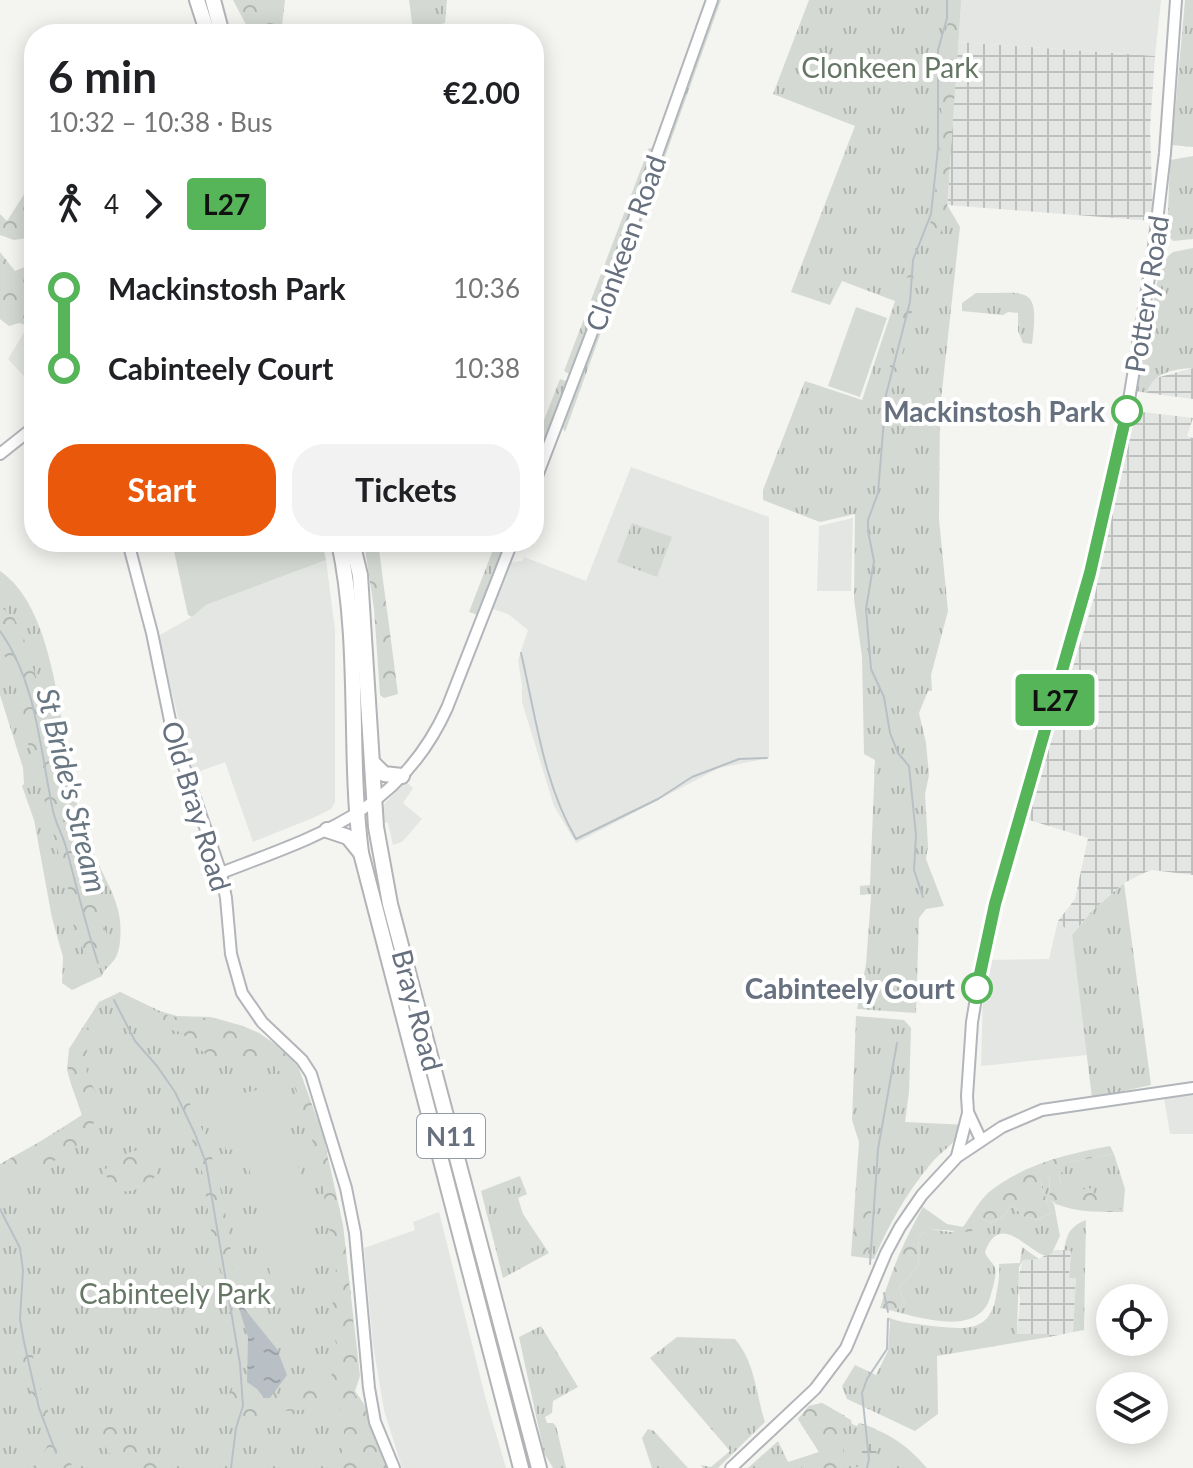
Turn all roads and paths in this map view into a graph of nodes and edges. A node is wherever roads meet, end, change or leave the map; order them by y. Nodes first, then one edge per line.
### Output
1 (197, 0) edge
2 (213, 0) edge
3 (712, 0) edge
4 (1176, 0) edge
5 (205, 24) edge
6 (219, 24) edge
7 (24, 435) edge
8 (0, 454) edge
9 (544, 458) edge
10 (131, 552) edge
11 (340, 552) edge
12 (354, 552) edge
13 (508, 552) edge
14 (370, 720) junction
15 (373, 763) junction
16 (402, 776) junction
17 (367, 808) junction
18 (327, 830) junction
19 (361, 853) junction
20 (221, 873) junction
21 (375, 910) junction
22 (1193, 1088) edge
23 (968, 1112) junction
24 (981, 1140) junction
25 (957, 1157) junction
26 (394, 1468) edge
27 (521, 1468) edge
28 (539, 1468) edge
29 (731, 1468) edge

1 - 5 highway
2 - 6 highway
3 - 9 street, Clonkeen Road
4 - 23 street, Pottery Road
7 - 8 street
10 - 20 street, Old Bray Road
11 - 17 highway, Bray Road / N11
12 - 14 highway, Bray Road / N11
13 - 16 street
14 - 15 highway, Bray Road / N11
14 - 17 highway, N11
15 - 16 highway
15 - 17 highway, Bray Road / N11
16 - 17 street
17 - 18 street
17 - 19 highway, Bray Road / N11
17 - 21 highway, N11
17 - 28 highway, Bray Road / N11
18 - 19 highway
18 - 20 street
19 - 21 highway, Bray Road / N11
20 - 26 street, Old Bray Road
21 - 27 highway, Bray Road / N11
22 - 24 street
23 - 24 street, Pottery Road
23 - 25 street
24 - 25 street
25 - 29 street

